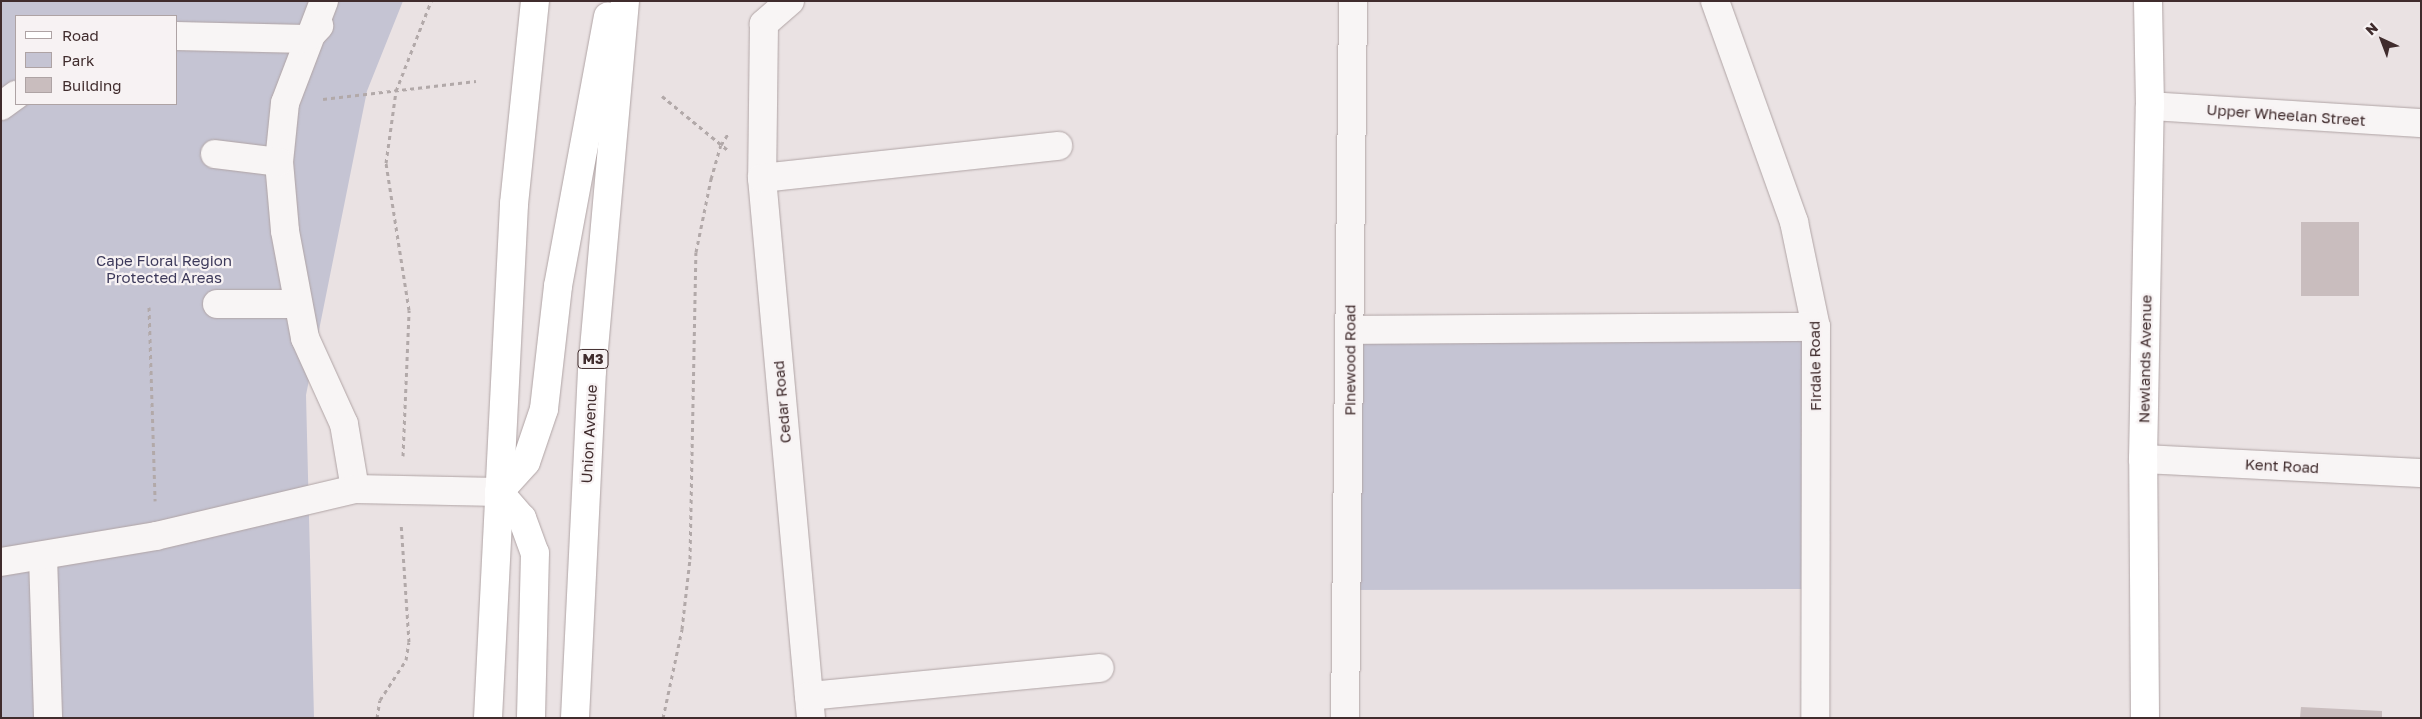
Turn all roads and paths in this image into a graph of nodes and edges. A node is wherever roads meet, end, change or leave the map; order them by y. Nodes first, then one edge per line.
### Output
1 (324, 1) edge
2 (342, 1) edge
3 (431, 1) edge
4 (535, 1) edge
5 (613, 1) edge
6 (625, 1) edge
7 (790, 1) edge
8 (1353, 1) edge
9 (1714, 1) edge
10 (2148, 1) edge
11 (178, 36) edge
12 (308, 39) junction
13 (476, 81) dead end
14 (396, 92) junction
15 (15, 96) edge
16 (662, 96) dead end
17 (1, 106) edge
18 (2150, 106) junction
19 (2421, 123) edge
20 (731, 130) dead end
21 (721, 145) junction
22 (1058, 146) dead end
23 (215, 154) dead end
24 (279, 162) junction
25 (762, 178) junction
26 (217, 304) dead end
27 (297, 304) junction
28 (150, 307) dead end
29 (1816, 327) junction
30 (1350, 330) junction
31 (2143, 459) junction
32 (2421, 473) edge
33 (355, 489) junction
34 (401, 489) junction
35 (499, 492) junction
36 (156, 536) junction
37 (43, 556) junction
38 (1, 562) edge
39 (1100, 668) dead end
40 (810, 707) edge
41 (48, 718) edge
42 (377, 718) edge
43 (488, 718) edge
44 (531, 718) edge
45 (575, 718) edge
46 (663, 718) edge
47 (1345, 718) edge
48 (1815, 718) edge
49 (2145, 718) edge

1 - 12 street
2 - 12 street
3 - 14 path
4 - 35 main road
5 - 35 main road
6 - 45 main road, Union Avenue / M3
7 - 25 street, Cedar Road
8 - 30 street, Pinewood Road
9 - 29 street, Firdale Road
10 - 18 main road, Newlands Avenue
11 - 12 street
12 - 24 street
13 - 14 path
14 - 34 path
15 - 17 street
16 - 21 path
18 - 19 street, Upper Wheelan Street
18 - 31 main road, Newlands Avenue
20 - 21 path
21 - 25 path
21 - 46 path
22 - 25 street
23 - 24 street
24 - 27 street
25 - 40 street, Cedar Road
26 - 27 street
27 - 33 street
28 - 36 path
29 - 30 street
29 - 48 street, Firdale Road
30 - 47 street, Pinewood Road
31 - 32 street, Kent Road
31 - 49 main road, Newlands Avenue
33 - 34 street
33 - 36 street
34 - 35 street
34 - 42 path
35 - 43 main road
35 - 44 main road
36 - 37 street
37 - 38 street
37 - 41 street
39 - 40 street

